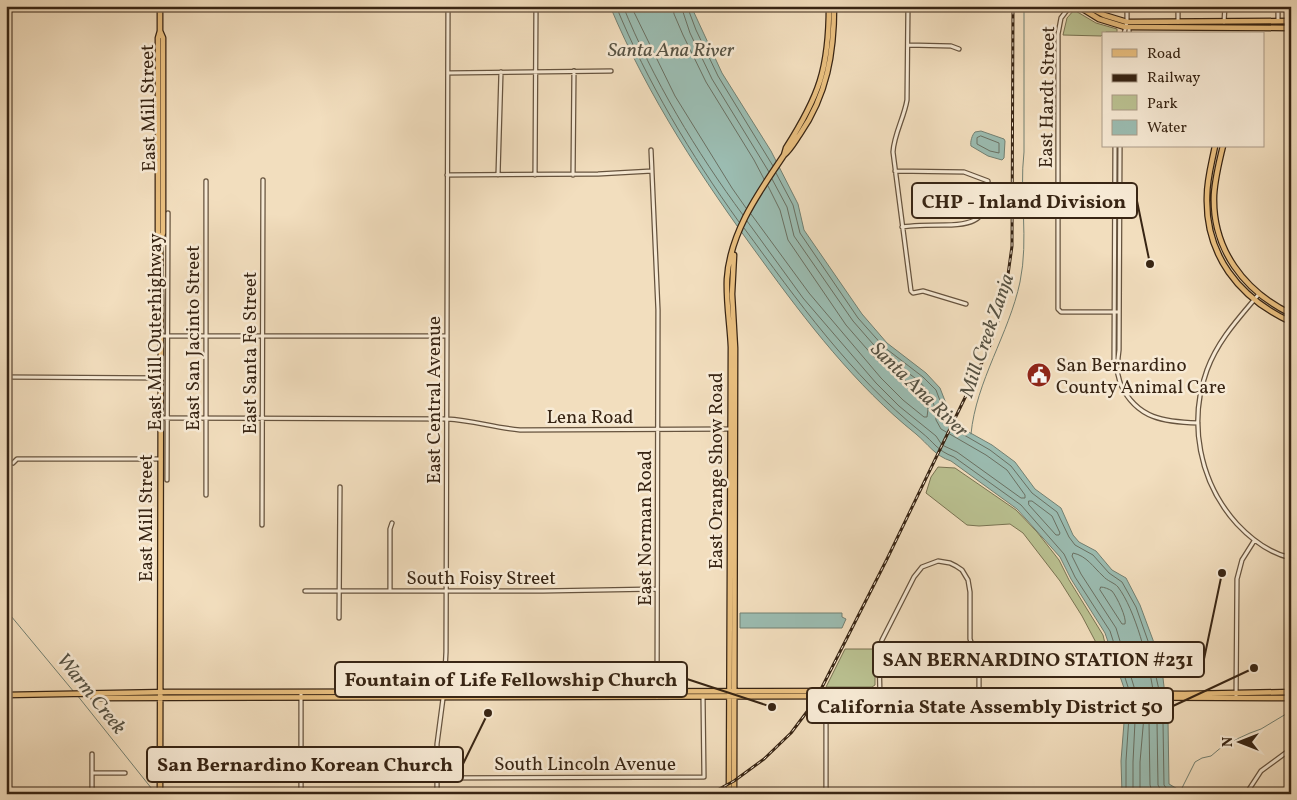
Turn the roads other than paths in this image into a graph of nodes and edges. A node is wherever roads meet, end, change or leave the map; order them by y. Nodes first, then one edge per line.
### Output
1 (160, 6) edge
2 (448, 6) edge
3 (536, 6) edge
4 (830, 6) edge
5 (834, 6) edge
6 (908, 6) edge
7 (1070, 6) edge
8 (1078, 6) edge
9 (1087, 6) edge
10 (1127, 6) edge
11 (1178, 6) edge
12 (1225, 6) edge
13 (1278, 6) edge
14 (1278, 21) junction
15 (1291, 21) edge
16 (1178, 22) junction
17 (1224, 22) junction
18 (1127, 25) junction
19 (1291, 28) edge
20 (1271, 29) junction
21 (1225, 31) edge
22 (1125, 32) edge
23 (1129, 32) edge
24 (908, 45) junction
25 (959, 49) dead end
26 (574, 71) junction
27 (611, 71) dead end
28 (501, 72) junction
29 (535, 72) junction
30 (448, 73) junction
31 (809, 116) junction
32 (1115, 148) edge
33 (1120, 148) edge
34 (1215, 148) edge
35 (1223, 148) edge
36 (651, 150) dead end
37 (652, 171) junction
38 (895, 171) junction
39 (448, 175) junction
40 (498, 175) junction
41 (535, 175) junction
42 (573, 175) junction
43 (263, 180) dead end
44 (206, 181) dead end
45 (168, 213) dead end
46 (902, 228) junction
47 (1259, 294) junction
48 (1254, 300) junction
49 (966, 304) dead end
50 (1114, 312) junction
51 (1119, 312) junction
52 (1291, 314) edge
53 (1291, 322) edge
54 (161, 336) junction
55 (167, 336) junction
56 (207, 336) junction
57 (263, 336) junction
58 (447, 336) junction
59 (1116, 368) junction
60 (6, 377) edge
61 (161, 378) junction
62 (160, 418) junction
63 (167, 418) junction
64 (206, 418) junction
65 (262, 418) junction
66 (447, 419) junction
67 (1198, 422) junction
68 (733, 429) junction
69 (658, 430) junction
70 (161, 459) junction
71 (13, 463) dead end
72 (167, 480) dead end
73 (340, 486) dead end
74 (206, 495) dead end
75 (392, 523) dead end
76 (262, 525) dead end
77 (1254, 541) junction
78 (1291, 558) edge
79 (657, 589) junction
80 (339, 590) junction
81 (447, 590) junction
82 (305, 591) dead end
83 (390, 591) junction
84 (339, 618) dead end
85 (130, 692) junction
86 (301, 692) junction
87 (388, 692) junction
88 (444, 692) junction
89 (1236, 692) junction
90 (1291, 692) edge
91 (880, 693) junction
92 (160, 694) junction
93 (657, 694) junction
94 (731, 694) junction
95 (6, 695) edge
96 (86, 695) junction
97 (979, 695) junction
98 (1169, 696) junction
99 (443, 697) junction
100 (704, 697) junction
101 (828, 697) junction
102 (98, 698) junction
103 (301, 698) junction
104 (364, 698) junction
105 (1236, 698) junction
106 (1291, 698) edge
107 (1291, 749) edge
108 (92, 754) dead end
109 (262, 754) dead end
110 (300, 754) junction
111 (92, 773) junction
112 (125, 773) dead end
113 (437, 778) junction
114 (160, 792) edge
115 (92, 794) edge
116 (301, 794) edge
117 (437, 794) edge
118 (729, 794) edge
119 (734, 794) edge
120 (826, 794) edge
121 (1246, 794) edge

1 - 54 main road, East Mill Street
2 - 30 street, East Central Avenue
3 - 29 street
4 - 31 main road
5 - 31 main road
6 - 24 street
7 - 50 street, East Hardt Street
8 - 18 main road
9 - 18 main road
10 - 18 street
11 - 16 street
12 - 17 street
13 - 14 street
14 - 15 main road
14 - 17 main road
14 - 20 main road
16 - 17 main road
16 - 18 main road
17 - 21 main road
18 - 21 main road
18 - 22 street
18 - 23 street
19 - 20 main road
20 - 21 main road
24 - 25 street
24 - 38 street
26 - 27 street
26 - 29 street
26 - 42 street
28 - 29 street
28 - 30 street
28 - 40 street
29 - 41 street
30 - 39 street, East Central Avenue
31 - 68 main road, East Orange Show Road
32 - 50 street
33 - 51 street
34 - 48 main road
35 - 47 main road
36 - 37 street, East Norman Road
37 - 42 street
37 - 69 street, East Norman Road
38 - 46 street
38 - 46 street
39 - 40 street
39 - 58 street, East Central Avenue
40 - 41 street
41 - 42 street
43 - 57 street, East Santa Fe Street
44 - 56 street, East San Jacinto Street
45 - 55 street, East Mill Outerhighway
46 - 49 street
47 - 48 street
47 - 52 main road
48 - 53 main road
48 - 67 street
50 - 51 street
50 - 59 street
51 - 59 street
54 - 55 street
54 - 61 main road, East Mill Street
55 - 56 street
55 - 63 street, East Mill Outerhighway
56 - 57 street
56 - 64 street, East San Jacinto Street
57 - 58 street
57 - 65 street, East Santa Fe Street
58 - 66 street, East Central Avenue
59 - 67 street
60 - 61 street
61 - 62 main road, East Mill Street
62 - 63 street, Lena Road
62 - 70 main road, East Mill Street
63 - 64 street, Lena Road
63 - 72 street, East Mill Outerhighway
64 - 65 street, Lena Road
64 - 74 street, East San Jacinto Street
65 - 66 street, Lena Road
65 - 76 street, East Santa Fe Street
66 - 69 street, Lena Road
66 - 81 street, East Central Avenue
67 - 77 street
68 - 69 street, Lena Road
68 - 94 main road, East Orange Show Road
69 - 79 street, East Norman Road
70 - 71 street
70 - 92 main road, East Mill Street
73 - 80 street
75 - 83 street
77 - 78 street
77 - 89 street
79 - 81 street, South Foisy Street
79 - 93 street, East Norman Road
80 - 82 street, South Foisy Street
80 - 83 street, South Foisy Street
80 - 84 street
81 - 83 street, South Foisy Street
81 - 88 street, East Central Avenue
85 - 92 main road
85 - 96 main road
85 - 102 main road
86 - 87 main road
86 - 92 main road
86 - 103 street
87 - 88 main road
87 - 104 main road
88 - 93 main road
88 - 99 street, East Central Avenue
89 - 90 main road
89 - 98 main road
89 - 105 street
91 - 94 main road
91 - 97 main road
91 - 97 street
91 - 101 main road
92 - 102 main road
92 - 103 main road
92 - 114 main road, East Mill Street
93 - 94 main road
93 - 99 main road
93 - 100 main road
94 - 100 main road
94 - 101 main road
94 - 118 main road
94 - 119 main road
95 - 96 main road
96 - 102 main road
97 - 98 main road
98 - 105 main road
99 - 104 main road
99 - 113 street, East Central Avenue
100 - 113 street, South Lincoln Avenue
101 - 120 street
103 - 104 main road
103 - 110 street
105 - 106 main road
107 - 121 street
108 - 111 street
109 - 110 street
110 - 116 street
111 - 112 street
111 - 115 street
113 - 117 street, East Central Avenue

